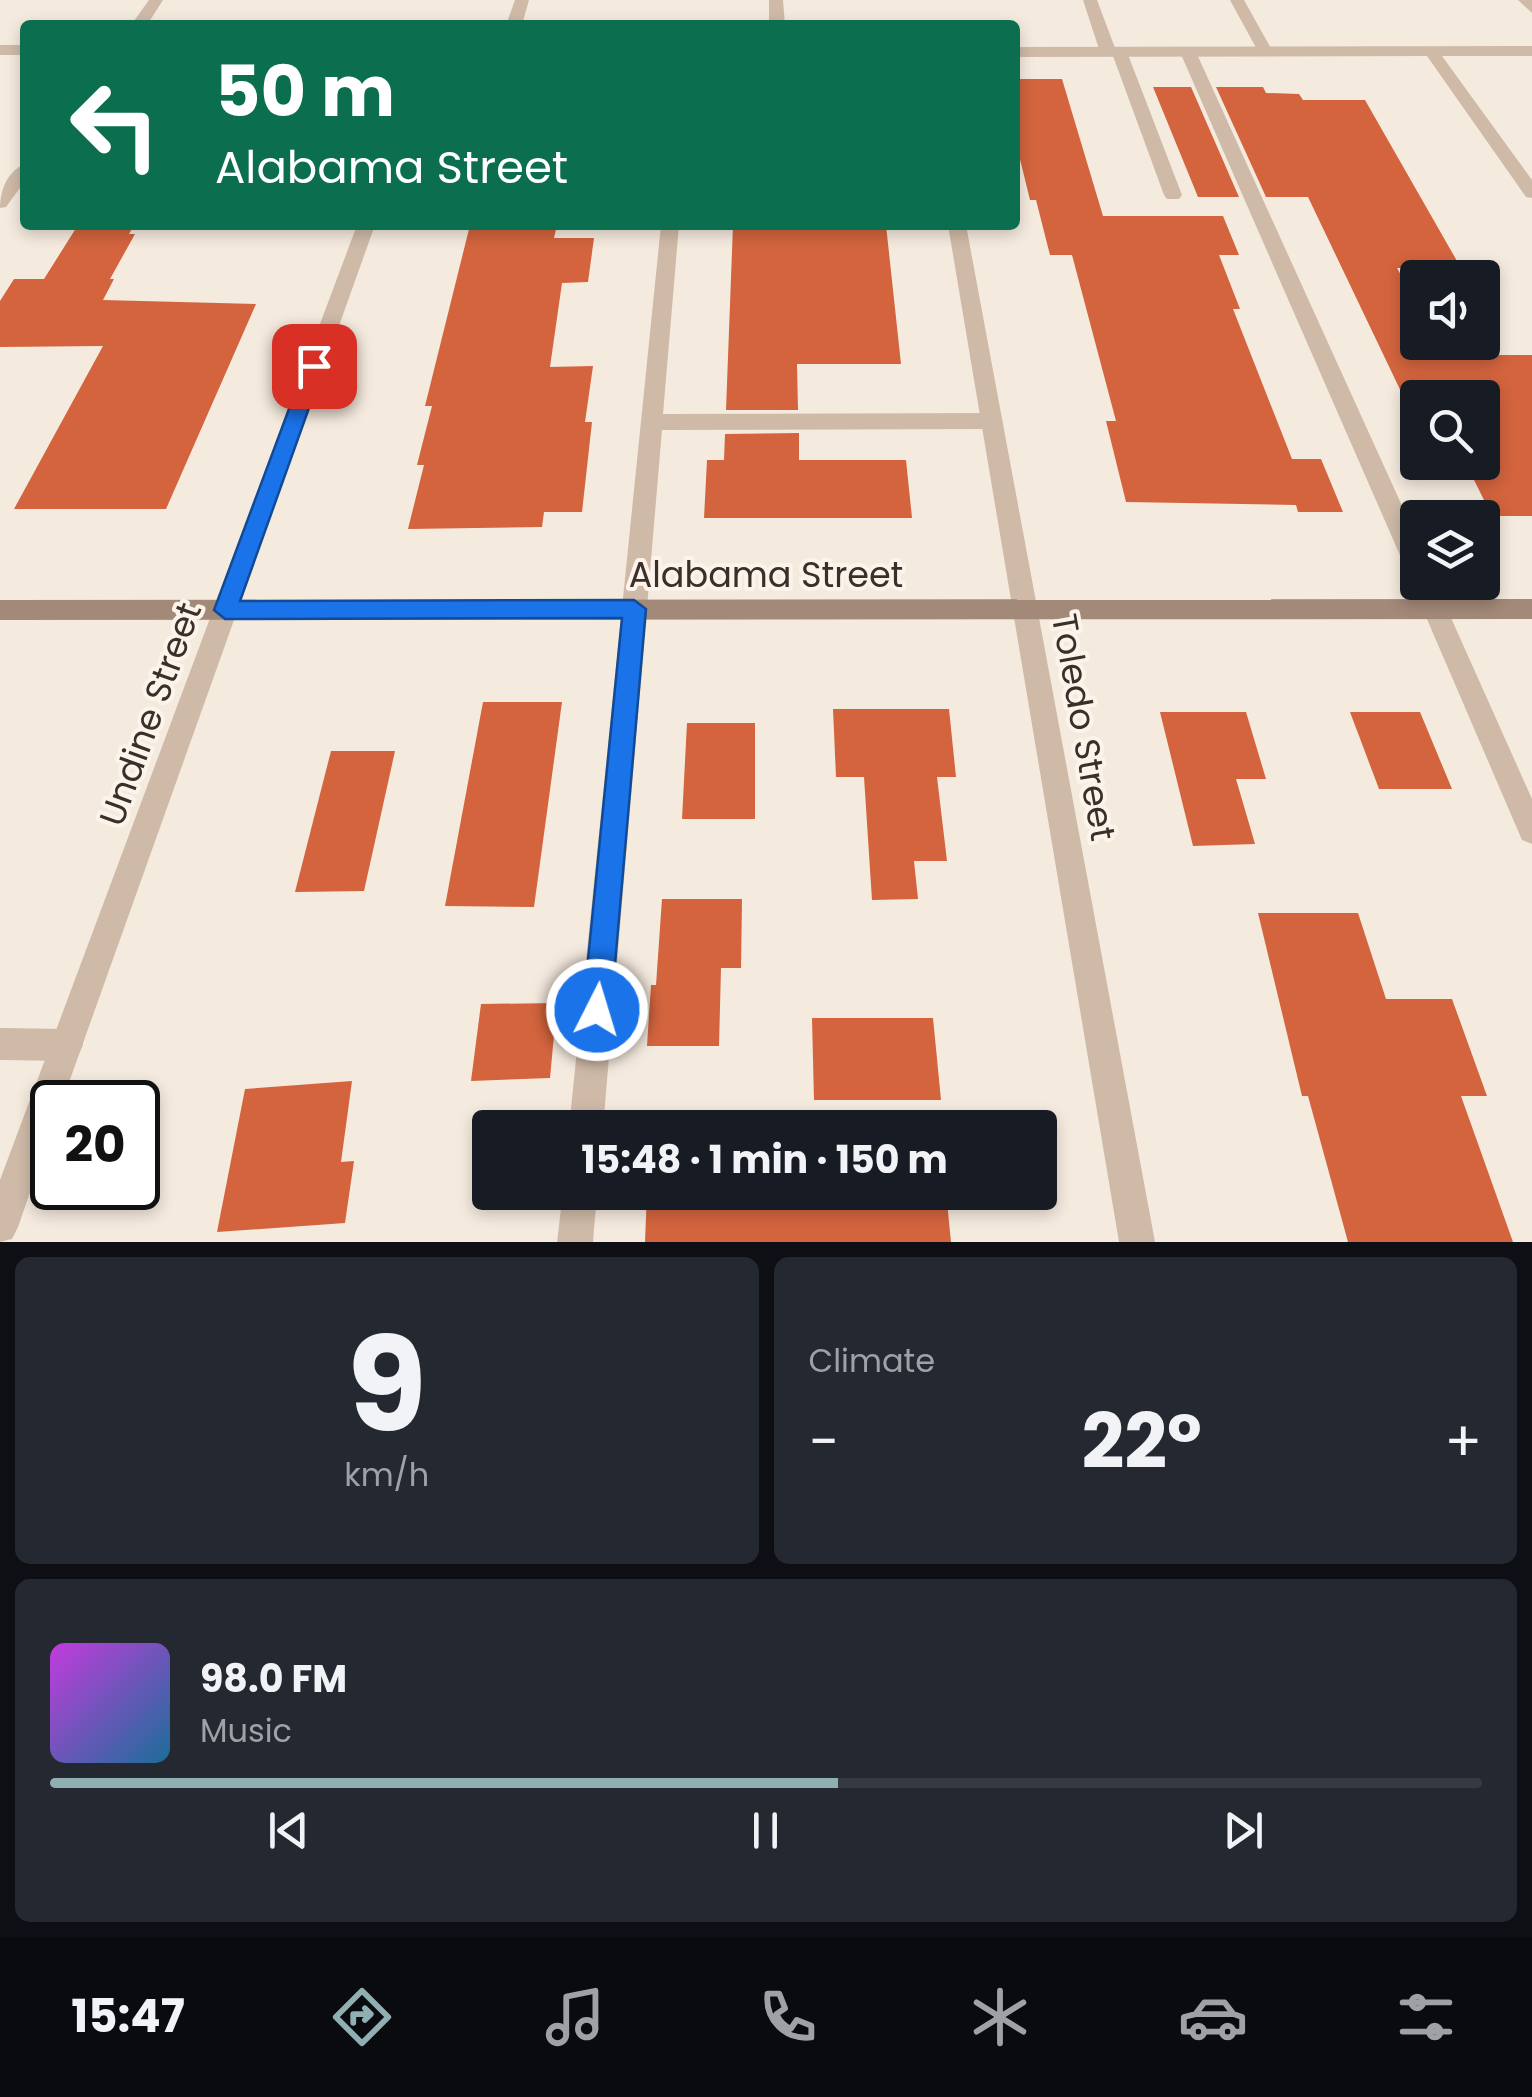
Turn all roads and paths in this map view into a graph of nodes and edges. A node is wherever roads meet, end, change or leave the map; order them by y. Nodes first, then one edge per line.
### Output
1 (1090, 0) edge
2 (1237, 0) edge
3 (1525, 0) edge
4 (1532, 9) edge
5 (1020, 52) edge
6 (1113, 52) junction
7 (1188, 52) junction
8 (1264, 52) junction
9 (1431, 52) junction
10 (1532, 52) edge
11 (20, 175) edge
12 (1532, 193) edge
13 (1173, 194) dead end
14 (0, 203) edge
15 (364, 230) edge
16 (670, 230) edge
17 (958, 230) edge
18 (992, 421) junction
19 (652, 422) junction
20 (1400, 529) edge
21 (1431, 600) edge
22 (1025, 608) junction
23 (634, 609) junction
24 (1435, 609) junction
25 (1532, 609) edge
26 (0, 610) edge
27 (225, 610) junction
28 (1532, 831) edge
29 (0, 1044) edge
30 (66, 1045) junction
31 (588, 1110) edge
32 (578, 1210) edge
33 (0, 1227) edge
34 (575, 1242) edge
35 (1137, 1242) edge

1 - 6 street
2 - 8 street
3 - 4 street
5 - 6 street
6 - 7 street
6 - 13 street
7 - 8 street
7 - 20 street
8 - 9 street
9 - 10 street
9 - 12 street
11 - 14 street
15 - 27 street, Undine Street
16 - 19 street
17 - 18 street, Toledo Street
18 - 19 street
18 - 22 street, Toledo Street
19 - 23 street
21 - 24 street
22 - 23 main road, Alabama Street
22 - 24 main road, Alabama Street
22 - 35 street, Toledo Street
23 - 27 main road, Alabama Street
23 - 31 street
24 - 25 main road, Alabama Street
24 - 28 street
26 - 27 main road, Alabama Street
27 - 30 street, Undine Street
29 - 30 street
30 - 33 street, Undine Street
32 - 34 street

